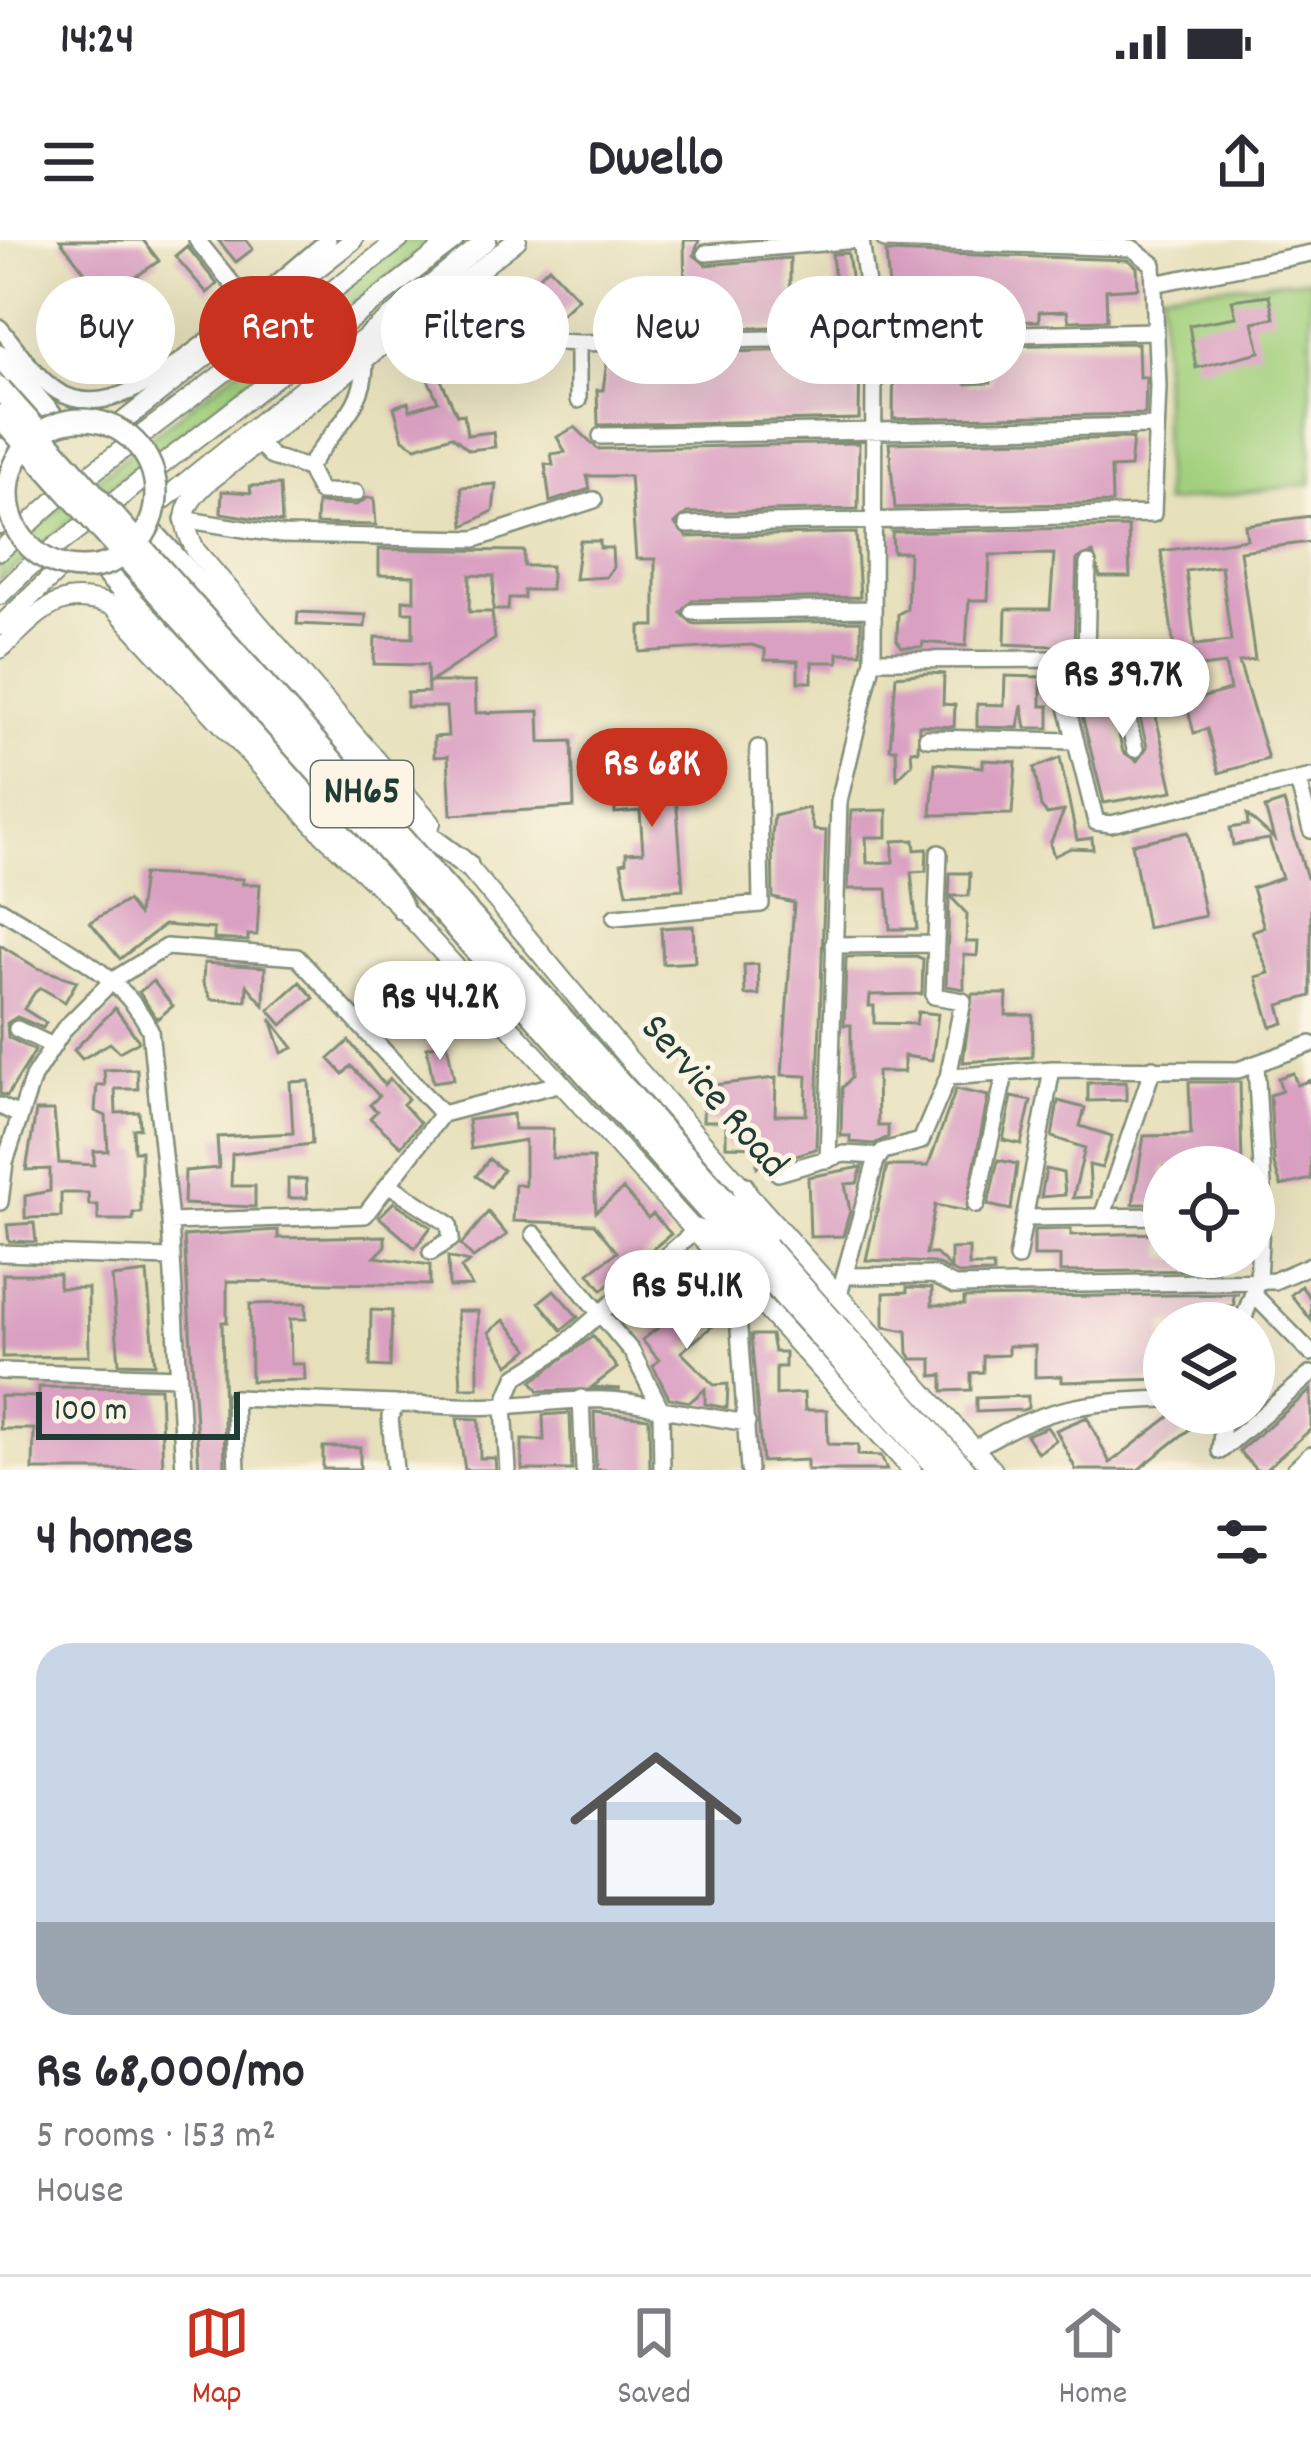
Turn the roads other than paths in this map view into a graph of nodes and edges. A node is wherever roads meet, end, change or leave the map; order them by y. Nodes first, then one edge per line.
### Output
1 (197, 240) edge
2 (293, 240) edge
3 (328, 240) edge
4 (353, 240) edge
5 (399, 240) edge
6 (454, 240) edge
7 (487, 240) edge
8 (517, 240) edge
9 (859, 240) edge
10 (885, 240) edge
11 (1132, 244) edge
12 (1311, 253) edge
13 (706, 254) dead end
14 (307, 257) junction
15 (228, 276) edge
16 (289, 276) edge
17 (309, 276) edge
18 (471, 276) edge
19 (865, 276) edge
20 (1154, 284) junction
21 (0, 328) edge
22 (1156, 331) junction
23 (1026, 334) edge
24 (767, 339) edge
25 (569, 343) edge
26 (578, 343) junction
27 (199, 349) edge
28 (381, 350) edge
29 (0, 356) edge
30 (199, 358) edge
31 (365, 363) junction
32 (874, 384) edge
33 (0, 389) edge
34 (578, 400) dead end
35 (0, 416) edge
36 (58, 424) junction
37 (1156, 426) junction
38 (115, 428) junction
39 (873, 432) junction
40 (601, 436) dead end
41 (259, 445) junction
42 (7, 457) edge
43 (308, 468) junction
44 (356, 493) dead end
45 (594, 500) dead end
46 (157, 505) junction
47 (4, 509) edge
48 (182, 519) junction
49 (872, 521) junction
50 (687, 525) dead end
51 (149, 529) junction
52 (0, 551) edge
53 (1088, 564) dead end
54 (63, 566) junction
55 (100, 567) junction
56 (0, 595) edge
57 (871, 609) junction
58 (693, 613) dead end
59 (0, 626) edge
60 (0, 649) edge
61 (1086, 656) junction
62 (1055, 659) junction
63 (873, 660) junction
64 (928, 737) dead end
65 (1076, 741) junction
66 (758, 748) dead end
67 (1135, 748) dead end
68 (1304, 779) edge
69 (1311, 830) edge
70 (939, 853) dead end
71 (467, 865) junction
72 (402, 908) junction
73 (0, 909) edge
74 (616, 917) dead end
75 (934, 944) junction
76 (833, 945) junction
77 (113, 980) junction
78 (17, 1029) dead end
79 (1311, 1044) edge
80 (53, 1046) junction
81 (1256, 1064) junction
82 (1153, 1068) junction
83 (1052, 1069) junction
84 (1005, 1074) junction
85 (948, 1077) junction
86 (562, 1083) junction
87 (0, 1106) edge
88 (17, 1114) junction
89 (442, 1114) junction
90 (1257, 1146) edge
91 (879, 1156) junction
92 (828, 1160) junction
93 (778, 1173) dead end
94 (390, 1185) junction
95 (1, 1190) edge
96 (0, 1202) edge
97 (976, 1205) dead end
98 (718, 1207) junction
99 (1143, 1216) edge
100 (1102, 1217) junction
101 (1024, 1218) junction
102 (170, 1222) junction
103 (534, 1234) dead end
104 (431, 1252) dead end
105 (0, 1253) edge
106 (171, 1258) junction
107 (1017, 1258) dead end
108 (1311, 1265) edge
109 (769, 1267) junction
110 (735, 1274) junction
111 (1256, 1278) edge
112 (842, 1286) junction
113 (1256, 1287) junction
114 (1250, 1302) edge
115 (602, 1312) junction
116 (1311, 1353) edge
117 (0, 1371) edge
118 (1311, 1374) edge
119 (179, 1377) junction
120 (878, 1389) junction
121 (580, 1398) junction
122 (1143, 1399) edge
123 (398, 1404) junction
124 (1275, 1404) edge
125 (504, 1406) junction
126 (661, 1408) junction
127 (747, 1424) junction
128 (1222, 1434) edge
129 (1240, 1434) edge
130 (1311, 1456) edge
131 (970, 1459) edge
132 (184, 1470) edge
133 (237, 1470) edge
134 (395, 1470) edge
135 (508, 1470) edge
136 (584, 1470) edge
137 (662, 1470) edge
138 (749, 1470) edge
139 (912, 1470) edge
140 (939, 1470) edge
141 (993, 1470) edge
142 (1296, 1470) edge

1 - 15 street
2 - 14 street
3 - 14 street
4 - 17 main road
5 - 52 main road
6 - 56 main road
7 - 46 main road
8 - 18 main road
9 - 13 street
9 - 19 street
10 - 11 street
11 - 20 street
12 - 20 street
14 - 16 street
20 - 22 street
21 - 27 street
22 - 23 street
22 - 37 street
24 - 26 street
25 - 26 street
26 - 34 street
28 - 31 main road
29 - 36 highway
30 - 38 main road
31 - 41 main road
31 - 43 street
32 - 39 street
33 - 98 highway, NH65, bridge
35 - 98 highway, NH65, bridge
36 - 38 highway, bridge
36 - 42 highway, bridge
37 - 39 street
37 - 49 street
38 - 46 highway, bridge
39 - 40 street
39 - 49 street
41 - 43 street
41 - 48 main road
42 - 47 highway, bridge
43 - 44 street
45 - 48 street
46 - 51 highway, bridge
47 - 54 highway, bridge
48 - 71 main road, Service Road
49 - 50 street
49 - 57 street
51 - 55 highway, bridge
51 - 71 highway
53 - 61 street
54 - 55 highway, bridge
54 - 59 main road
55 - 72 highway
57 - 58 street
57 - 63 street
60 - 72 main road
61 - 62 street
61 - 67 street
62 - 63 street
62 - 65 street
63 - 76 street
64 - 65 street
65 - 68 street
66 - 74 street
68 - 69 street
70 - 75 street
71 - 98 main road, Service Road
72 - 86 main road
73 - 77 street
75 - 76 street
75 - 85 street
76 - 92 street
77 - 80 street
77 - 89 street
77 - 102 street
78 - 80 street
79 - 81 street
80 - 88 street
81 - 82 street
81 - 90 street
82 - 83 street
82 - 100 street
83 - 84 street
83 - 101 street
84 - 85 street
84 - 97 street
85 - 91 street
86 - 89 street
86 - 98 main road
87 - 88 street
88 - 95 street
89 - 94 street
91 - 92 street
91 - 112 street
92 - 93 street
94 - 102 street
94 - 104 street
95 - 96 street
98 - 109 highway, NH65
98 - 109 highway
98 - 110 main road
98 - 112 main road, Service Road
98 - 115 street
99 - 100 street
100 - 101 street
101 - 107 street
102 - 106 street
103 - 115 street
105 - 106 street
106 - 119 street
108 - 113 street
109 - 120 highway, NH65
110 - 127 street
110 - 139 main road
111 - 113 street
112 - 113 street
112 - 131 main road, Service Road
113 - 114 street
113 - 116 street
115 - 125 street
115 - 126 street
117 - 119 street
118 - 124 street
119 - 132 street
120 - 131 highway, NH65
120 - 140 highway, NH65
121 - 125 street
121 - 126 street
121 - 136 street
122 - 131 street
123 - 125 street
123 - 133 street
123 - 134 street
125 - 135 street
126 - 127 street
126 - 137 street
127 - 138 street
128 - 129 street
130 - 142 main road
131 - 141 main road, Service Road

